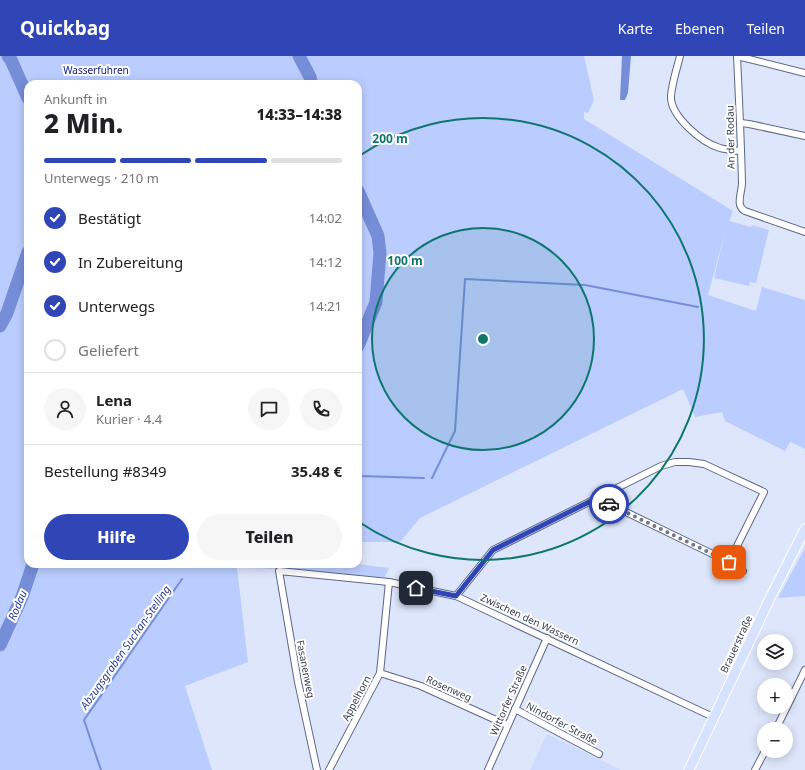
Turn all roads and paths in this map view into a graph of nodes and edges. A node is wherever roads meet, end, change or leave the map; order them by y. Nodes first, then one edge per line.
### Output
1 (680, 56) edge
2 (737, 56) edge
3 (805, 73) edge
4 (741, 123) junction
5 (805, 136) edge
6 (741, 151) junction
7 (805, 232) edge
8 (597, 498) junction
9 (805, 529) edge
10 (729, 562) junction
11 (279, 571) joint
12 (743, 571) dead end
13 (389, 582) junction
14 (456, 596) junction
15 (547, 638) junction
16 (805, 671) edge
17 (380, 673) junction
18 (515, 709) junction
19 (713, 717) junction
20 (780, 722) edge
21 (507, 725) junction
22 (599, 754) dead end
23 (761, 758) edge
24 (317, 770) edge
25 (329, 770) edge
26 (488, 770) edge
27 (689, 770) edge
28 (755, 770) edge

1 - 6 street
2 - 3 street
2 - 4 street, An der Rodau
4 - 5 street
4 - 6 street, An der Rodau
6 - 7 street, An der Rodau
8 - 10 street
8 - 10 street
8 - 14 street
9 - 19 main road, Brauerstraße
10 - 12 street
11 - 13 street, Zwischen den Wassern
11 - 24 street, Fasanenweg
13 - 14 street, Zwischen den Wassern
13 - 17 street, Appelhorn
14 - 15 street, Zwischen den Wassern
15 - 18 street, Wittorfer Straße
15 - 19 street, Zwischen den Wassern
16 - 20 street
17 - 21 street, Rosenweg
17 - 25 street, Appelhorn
18 - 21 street, Wittorfer Straße
18 - 22 street, Nindorfer Straße
19 - 27 main road, Brauerstraße
21 - 26 street, Wittorfer Straße
23 - 28 street

